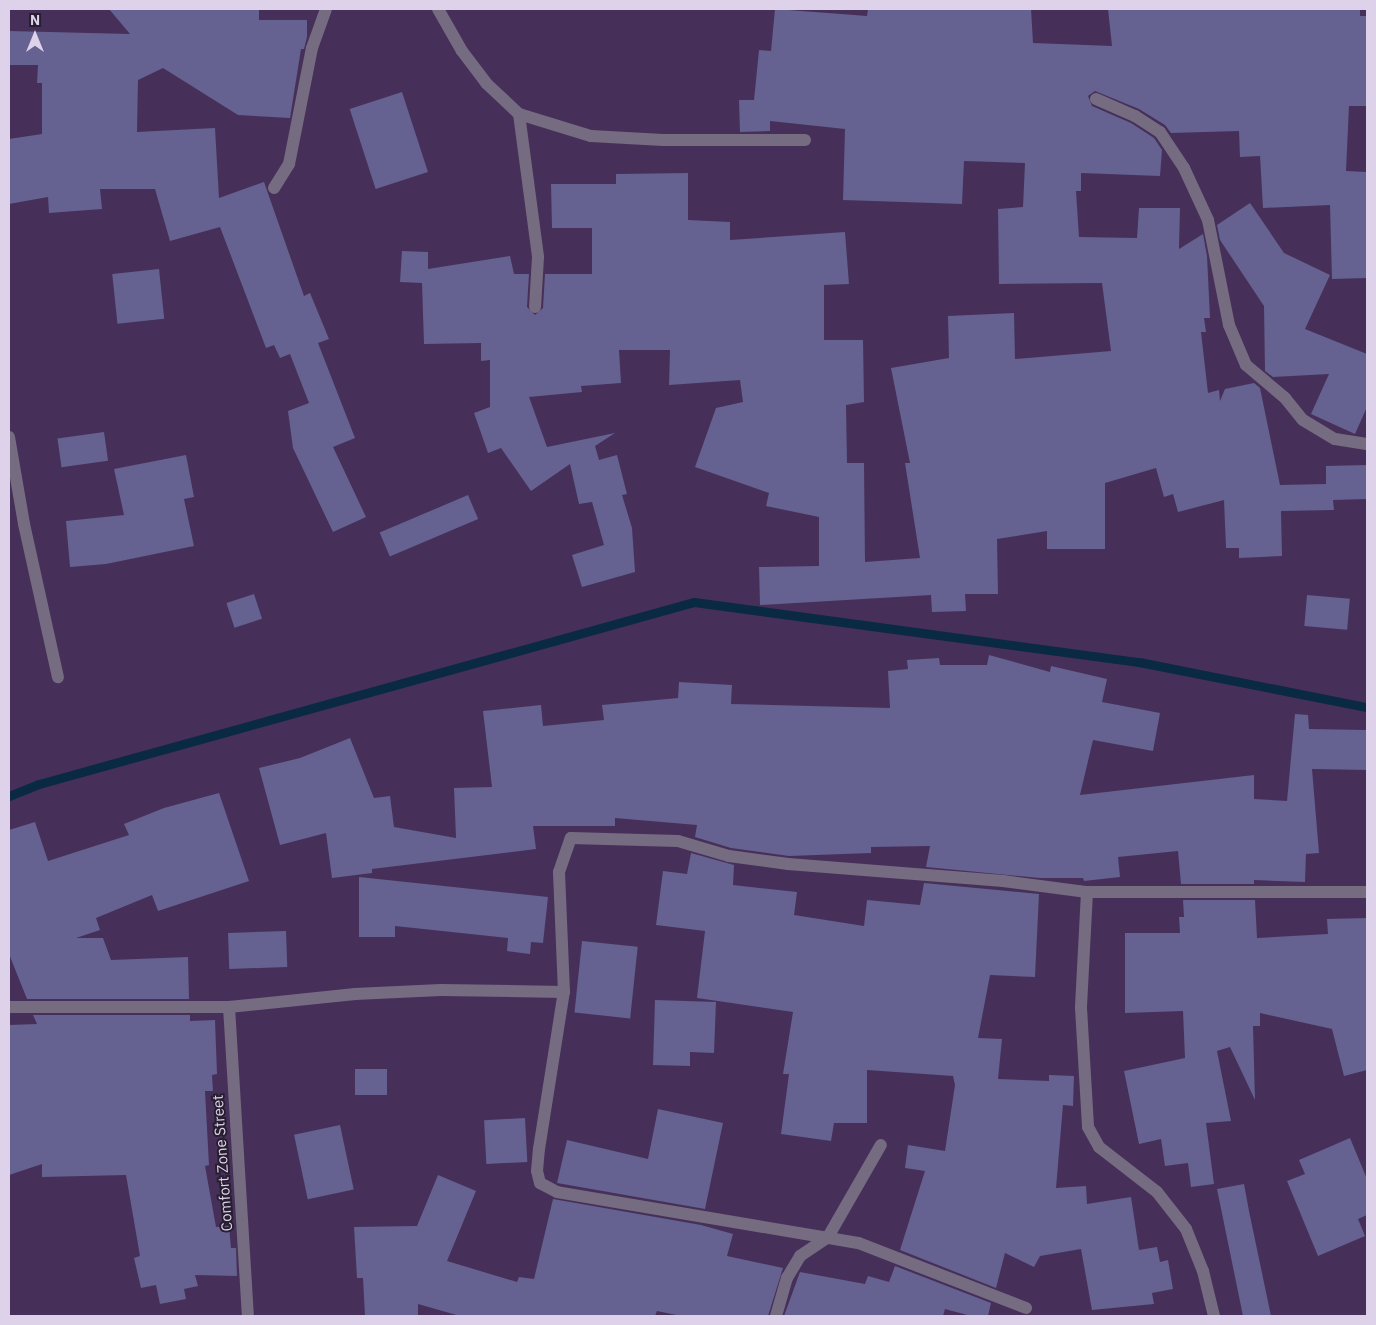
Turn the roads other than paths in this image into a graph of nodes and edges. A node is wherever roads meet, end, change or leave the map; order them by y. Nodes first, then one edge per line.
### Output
1 (326, 9) edge
2 (438, 9) edge
3 (1096, 99) dead end
4 (519, 114) junction
5 (805, 140) dead end
6 (274, 188) dead end
7 (535, 307) dead end
8 (9, 437) edge
9 (1367, 444) edge
10 (58, 677) dead end
11 (1087, 892) junction
12 (1367, 892) edge
13 (564, 992) junction
14 (9, 1007) edge
15 (229, 1007) junction
16 (881, 1144) dead end
17 (828, 1237) junction
18 (1026, 1308) dead end
19 (248, 1316) edge
20 (776, 1316) edge
21 (1214, 1316) edge

1 - 6 street
2 - 4 street
3 - 9 street
4 - 5 street
4 - 7 street
8 - 10 street
11 - 12 street
11 - 13 street
11 - 21 street
13 - 15 street
13 - 17 street
14 - 15 street
15 - 19 street, Comfort Zone Street
16 - 17 street
17 - 18 street
17 - 20 street

